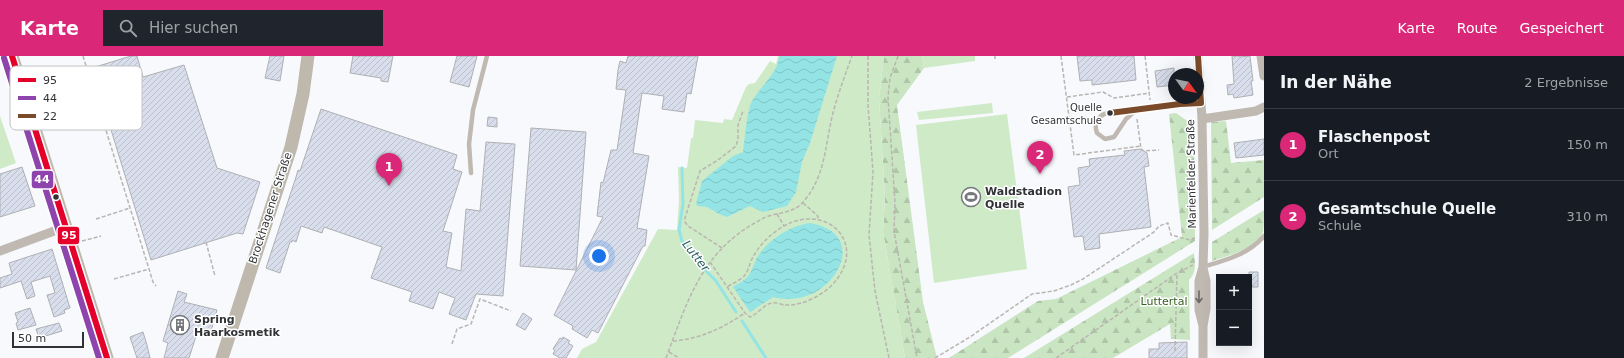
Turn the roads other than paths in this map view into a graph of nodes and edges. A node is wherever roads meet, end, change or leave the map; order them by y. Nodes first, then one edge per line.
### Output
1 (12, 56) edge
2 (308, 56) edge
3 (487, 56) edge
4 (1198, 56) edge
5 (1261, 56) edge
6 (15, 66) edge
7 (1199, 68) edge
8 (1264, 73) edge
9 (1191, 104) edge
10 (1201, 104) edge
11 (1264, 107) edge
12 (1136, 110) junction
13 (1202, 118) junction
14 (35, 130) edge
15 (471, 173) dead end
16 (65, 227) junction
17 (1264, 236) edge
18 (0, 251) edge
19 (1203, 264) junction
20 (107, 358) edge
21 (222, 358) edge
22 (1203, 358) edge

1 - 6 street
2 - 21 street, Brockhagener Straße
3 - 15 lane
4 - 7 street, Marienfelder Straße
5 - 8 street
9 - 12 lane
10 - 13 street, Marienfelder Straße
11 - 13 street
12 - 12 lane
13 - 19 street, Marienfelder Straße
14 - 16 street
16 - 18 street
16 - 20 street
17 - 19 lane
19 - 22 street, Marienfelder Straße

